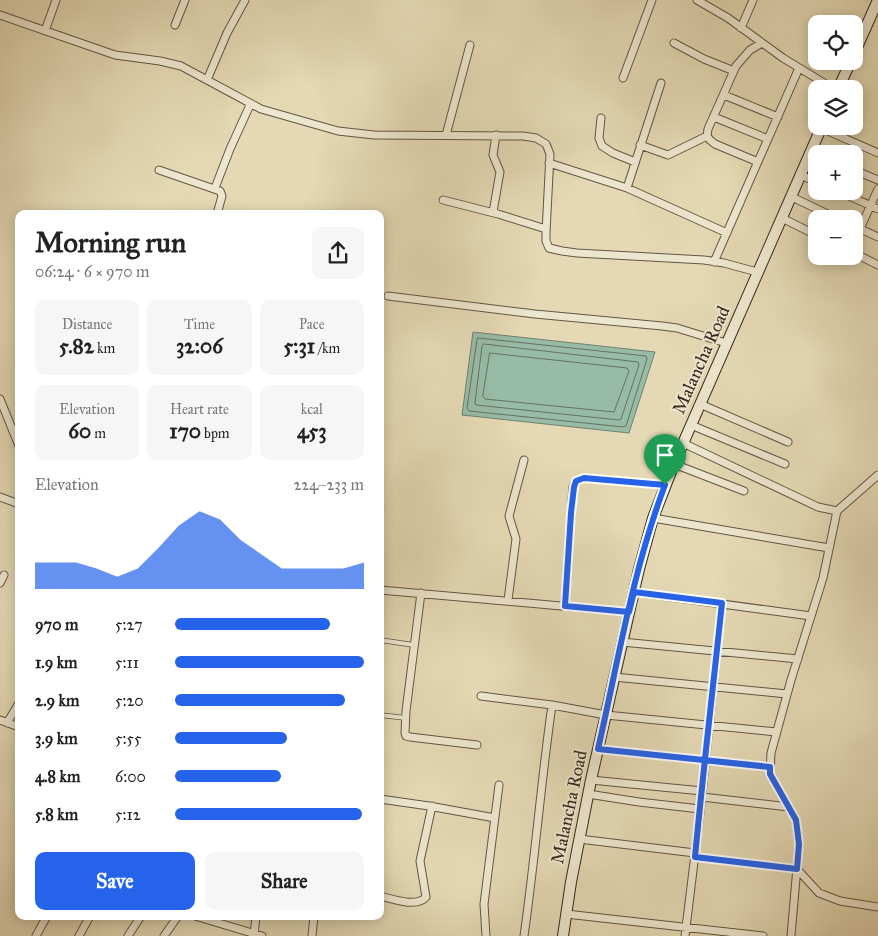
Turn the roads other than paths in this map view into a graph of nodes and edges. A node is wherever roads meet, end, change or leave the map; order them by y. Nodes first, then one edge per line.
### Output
1 (56, 0) edge
2 (184, 0) edge
3 (244, 0) edge
4 (652, 0) edge
5 (697, 0) edge
6 (753, 0) edge
7 (878, 0) edge
8 (0, 15) edge
9 (175, 25) dead end
10 (741, 28) junction
11 (45, 31) junction
12 (863, 34) edge
13 (674, 43) dead end
14 (762, 43) junction
15 (470, 45) dead end
16 (800, 68) junction
17 (734, 71) junction
18 (623, 78) dead end
19 (207, 80) junction
20 (819, 80) edge
21 (661, 83) dead end
22 (724, 95) junction
23 (250, 105) junction
24 (714, 117) junction
25 (778, 117) junction
26 (601, 118) dead end
27 (446, 135) junction
28 (839, 135) edge
29 (496, 136) junction
30 (707, 136) junction
31 (768, 139) junction
32 (640, 145) junction
33 (878, 153) edge
34 (635, 162) junction
35 (758, 162) junction
36 (549, 163) junction
37 (808, 163) edge
38 (159, 170) dead end
39 (863, 174) edge
40 (801, 175) junction
41 (808, 178) edge
42 (878, 180) edge
43 (216, 188) junction
44 (627, 188) junction
45 (878, 189) edge
46 (792, 197) junction
47 (443, 200) dead end
48 (859, 200) edge
49 (870, 205) junction
50 (878, 209) edge
51 (218, 210) edge
52 (819, 210) edge
53 (493, 212) junction
54 (863, 216) edge
55 (782, 218) junction
56 (546, 229) junction
57 (863, 230) edge
58 (808, 231) edge
59 (727, 233) junction
60 (878, 237) edge
61 (863, 258) edge
62 (714, 262) junction
63 (878, 265) edge
64 (757, 272) junction
65 (388, 296) dead end
66 (726, 343) junction
67 (0, 400) edge
68 (700, 404) junction
69 (691, 425) junction
70 (15, 436) edge
71 (788, 442) dead end
72 (683, 443) junction
73 (524, 460) dead end
74 (674, 464) junction
75 (785, 464) dead end
76 (878, 475) edge
77 (665, 485) junction
78 (744, 491) dead end
79 (0, 497) edge
80 (15, 503) edge
81 (837, 511) junction
82 (653, 518) junction
83 (829, 548) junction
84 (4, 575) dead end
85 (0, 582) edge
86 (384, 590) edge
87 (634, 592) junction
88 (421, 593) junction
89 (508, 600) junction
90 (722, 603) junction
91 (565, 606) junction
92 (629, 612) junction
93 (811, 616) junction
94 (384, 641) edge
95 (622, 642) junction
96 (414, 645) junction
97 (717, 650) junction
98 (798, 659) junction
99 (614, 677) junction
100 (713, 686) junction
101 (787, 694) junction
102 (482, 696) dead end
103 (552, 705) junction
104 (15, 708) edge
105 (384, 715) edge
106 (606, 715) junction
107 (406, 718) junction
108 (4, 721) edge
109 (709, 725) junction
110 (776, 732) junction
111 (477, 744) dead end
112 (598, 749) junction
113 (705, 760) junction
114 (770, 767) junction
115 (591, 780) junction
116 (500, 785) dead end
117 (588, 794) junction
118 (702, 794) junction
119 (384, 800) edge
120 (432, 806) junction
121 (789, 807) junction
122 (700, 809) junction
123 (495, 818) junction
124 (579, 839) junction
125 (695, 855) junction
126 (797, 869) junction
127 (384, 897) edge
128 (878, 908) edge
129 (566, 914) junction
130 (45, 920) edge
131 (88, 920) edge
132 (138, 920) edge
133 (175, 920) edge
134 (208, 920) edge
135 (256, 920) edge
136 (314, 920) edge
137 (686, 927) junction
138 (257, 935) edge
139 (36, 936) edge
140 (79, 936) edge
141 (128, 936) edge
142 (164, 936) edge
143 (312, 936) edge
144 (486, 936) edge
145 (524, 936) edge
146 (563, 936) edge
147 (685, 936) edge
148 (763, 936) edge
149 (791, 936) edge

1 - 11 street
2 - 9 street
3 - 19 street
4 - 18 street
5 - 10 street
6 - 10 street
7 - 12 main road
8 - 11 street
10 - 14 street
11 - 19 street
13 - 17 street
14 - 16 street
14 - 17 street
15 - 27 street
16 - 20 street
16 - 25 street
17 - 22 street
19 - 23 street
21 - 32 street
22 - 24 street
22 - 25 street
23 - 27 street
23 - 43 street
24 - 30 street
24 - 31 street
25 - 31 street
26 - 34 street
27 - 29 street
28 - 33 street
29 - 36 street
29 - 53 street
30 - 32 street
30 - 35 street
31 - 35 street
32 - 34 street
34 - 44 street
35 - 59 street
36 - 44 street
36 - 56 street
37 - 40 main road, Malancha Road
38 - 43 street
39 - 42 street
40 - 41 street
40 - 46 main road, Malancha Road
43 - 51 street
44 - 59 street
45 - 49 street
46 - 52 street
46 - 55 main road, Malancha Road
47 - 53 street
48 - 49 street
49 - 50 street
49 - 54 street
53 - 56 street
55 - 58 street
55 - 64 main road, Malancha Road
56 - 62 street
57 - 60 street
59 - 62 street
61 - 63 street
62 - 64 street
64 - 66 main road, Malancha Road
65 - 66 street
66 - 68 main road, Malancha Road
67 - 70 street
68 - 69 main road, Malancha Road
68 - 71 street
69 - 72 main road, Malancha Road
69 - 75 street
72 - 74 main road, Malancha Road
72 - 81 street
73 - 89 street
74 - 77 main road, Malancha Road
74 - 78 street
76 - 81 street
77 - 82 main road, Malancha Road
77 - 91 street
79 - 80 street
81 - 83 street
82 - 83 street
82 - 87 main road, Malancha Road
83 - 93 street
84 - 85 street
86 - 88 street
87 - 90 street
87 - 92 main road, Malancha Road
88 - 89 street
88 - 96 street
89 - 91 street
90 - 93 street
90 - 97 street
91 - 92 street
92 - 95 main road, Malancha Road
93 - 98 street
94 - 96 lane
95 - 97 street
95 - 99 main road, Malancha Road
96 - 107 street
97 - 98 street
97 - 100 street
98 - 101 street
99 - 100 street
99 - 106 main road, Malancha Road
100 - 101 street
100 - 109 street
101 - 110 street
102 - 103 street
103 - 106 street
103 - 145 street
104 - 108 street
105 - 107 lane
106 - 109 street
106 - 112 main road, Malancha Road
107 - 111 street
109 - 110 street
109 - 113 street
110 - 114 street
112 - 113 street
112 - 115 main road, Malancha Road
113 - 114 street
113 - 118 street
114 - 121 street
115 - 117 main road, Malancha Road
115 - 118 street
116 - 123 street
117 - 122 street
117 - 124 main road, Malancha Road
118 - 121 street
118 - 122 street
119 - 120 street
120 - 123 street
120 - 127 street
121 - 126 street
122 - 125 street
123 - 144 street
124 - 125 street
124 - 129 main road, Malancha Road
125 - 126 street
125 - 137 street
126 - 128 street
126 - 149 street
129 - 137 street
129 - 146 main road, Malancha Road
130 - 139 street
131 - 140 street
132 - 141 street
133 - 142 street
134 - 138 street
135 - 138 street
136 - 143 street
137 - 147 street
137 - 148 street

